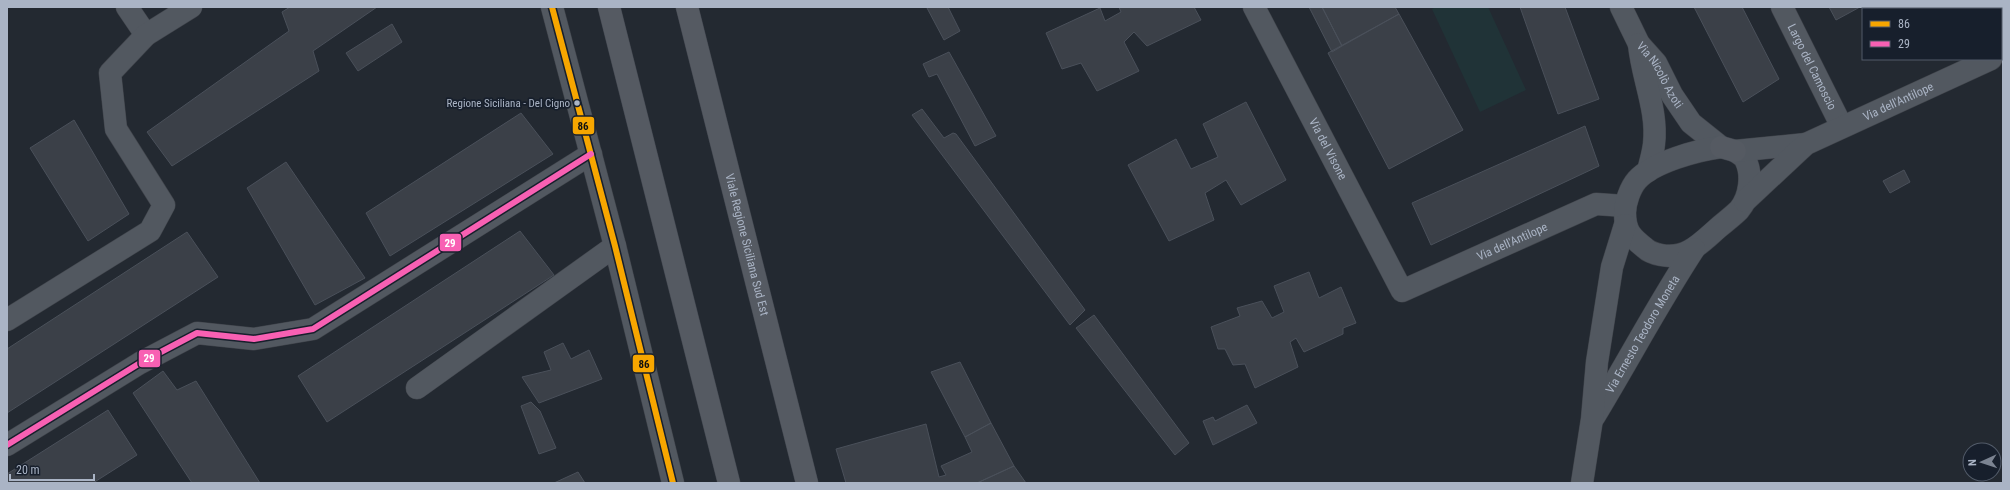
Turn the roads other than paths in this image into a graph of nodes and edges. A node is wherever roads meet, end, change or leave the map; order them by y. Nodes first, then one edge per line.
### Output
1 (128, 7) edge
2 (191, 7) edge
3 (552, 7) edge
4 (609, 7) edge
5 (687, 7) edge
6 (1254, 7) edge
7 (1621, 7) edge
8 (1782, 7) edge
9 (146, 35) junction
10 (1639, 44) junction
11 (1988, 60) edge
12 (1842, 127) junction
13 (1806, 144) junction
14 (1728, 149) junction
15 (591, 154) junction
16 (1648, 172) junction
17 (1745, 200) junction
18 (1625, 216) junction
19 (615, 246) junction
20 (1694, 249) junction
21 (1402, 291) joint
22 (7, 320) edge
23 (417, 388) dead end
24 (1592, 419) junction
25 (7, 445) edge
26 (673, 483) edge
27 (729, 483) edge
28 (807, 483) edge
29 (1582, 483) edge

1 - 9 street
2 - 9 street
3 - 15 street
4 - 27 main road
5 - 28 main road, Viale Regione Siciliana Sud Est
6 - 21 street, Via del Visone
7 - 10 street
8 - 12 street, Largo del Camoscio
9 - 22 street
10 - 14 street, Via Nicolò Azoti
10 - 16 street, Via Nicolò Azoti
11 - 12 street, Via dell'Antilope
12 - 13 street, Via dell'Antilope
13 - 14 street
13 - 17 street
14 - 16 street
14 - 17 street
15 - 19 street
15 - 25 street
16 - 18 street
17 - 20 street
18 - 20 street
18 - 21 street, Via dell'Antilope
18 - 24 street, Via Ernesto Teodoro Moneta
19 - 23 street
19 - 26 street
20 - 24 street, Via Ernesto Teodoro Moneta
24 - 29 street, Via Ernesto Teodoro Moneta

